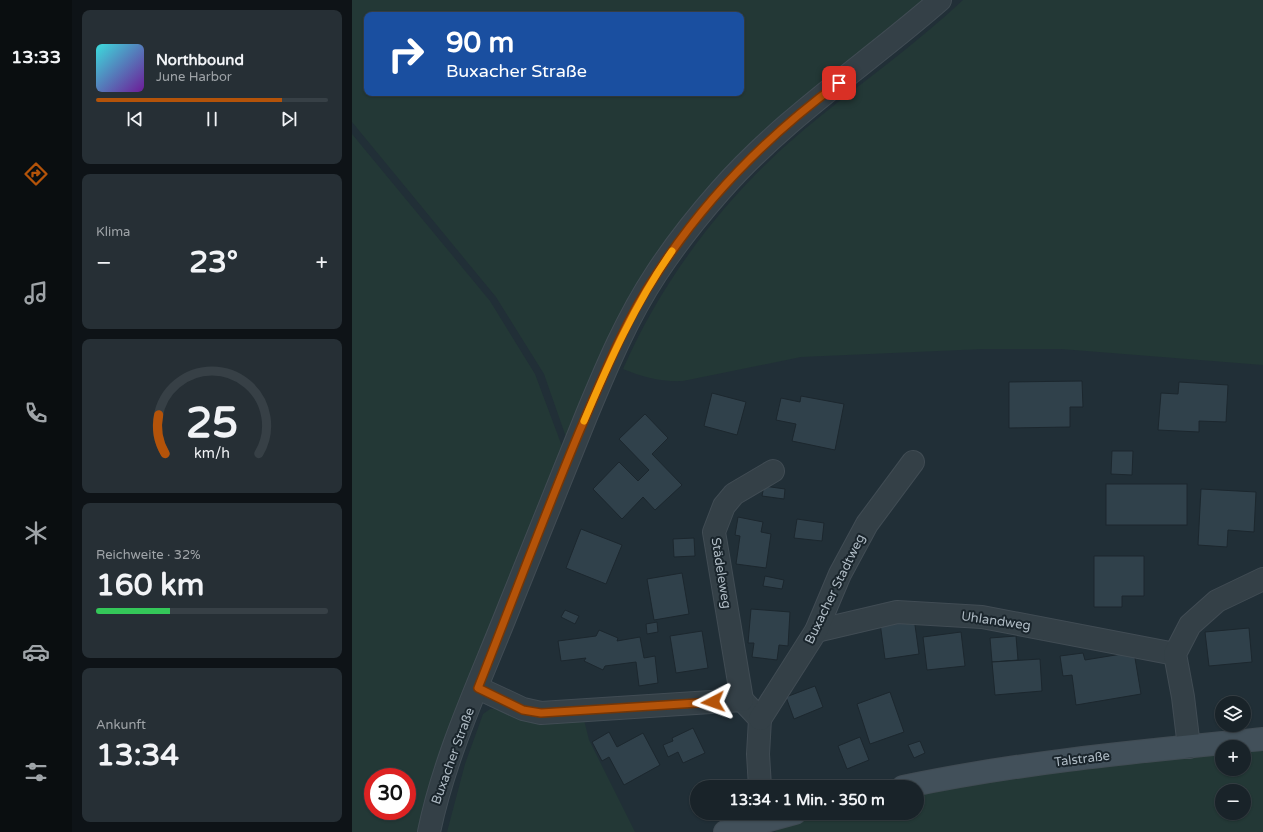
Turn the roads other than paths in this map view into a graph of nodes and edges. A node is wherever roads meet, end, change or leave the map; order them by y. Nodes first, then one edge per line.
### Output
1 (940, 0) edge
2 (913, 462) dead end
3 (773, 471) dead end
4 (1263, 579) edge
5 (816, 631) junction
6 (1175, 654) junction
7 (478, 688) junction
8 (742, 700) junction
9 (760, 719) junction
10 (1263, 739) edge
11 (1189, 747) junction
12 (760, 780) edge
13 (924, 783) edge
14 (761, 822) edge
15 (429, 832) edge
16 (725, 832) edge

1 - 7 street, Buxacher Straße
2 - 5 street, Buxacher Stadtweg
3 - 8 street, Städeleweg
4 - 6 street
5 - 6 street, Uhlandweg
5 - 9 street, Buxacher Stadtweg
6 - 11 street
7 - 8 street
7 - 15 street, Buxacher Straße
8 - 9 street
9 - 12 street
10 - 11 street, Talstraße
11 - 13 street, Talstraße
14 - 16 street

